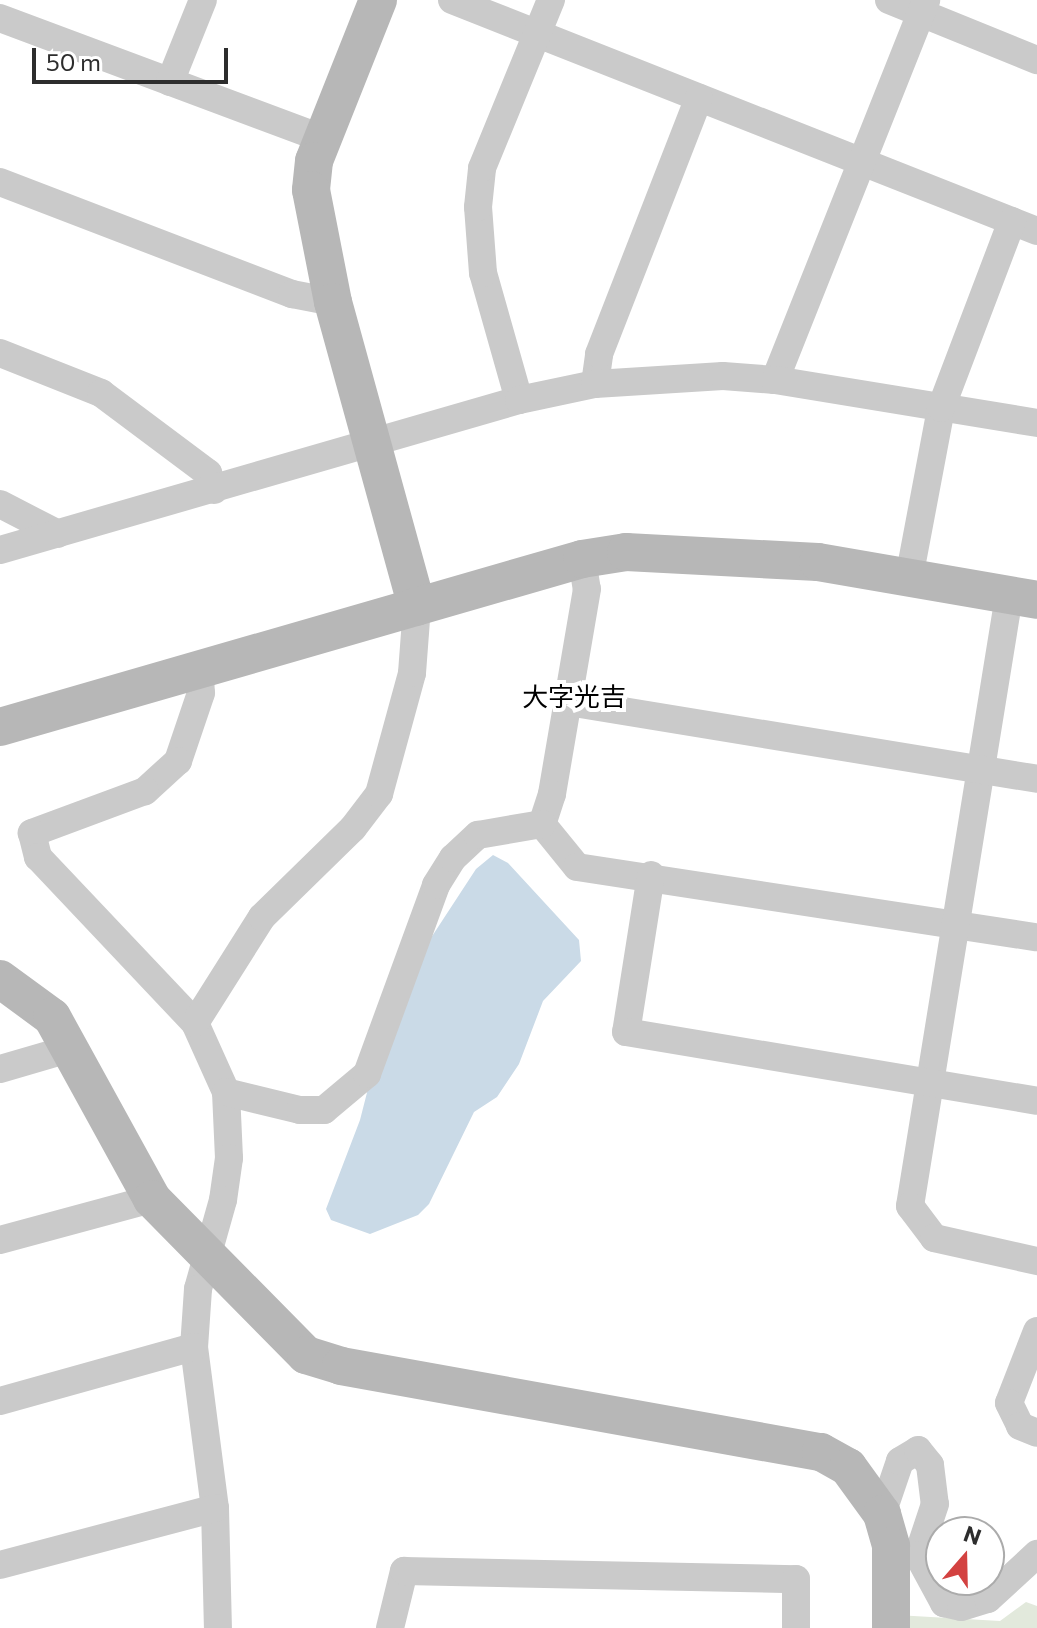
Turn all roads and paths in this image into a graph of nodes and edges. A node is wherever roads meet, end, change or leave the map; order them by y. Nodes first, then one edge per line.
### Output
1 (203, 0) edge
2 (378, 0) edge
3 (452, 0) edge
4 (551, 0) edge
5 (889, 0) edge
6 (923, 6) edge
7 (0, 18) edge
8 (537, 34) junction
9 (1037, 60) edge
10 (170, 82) junction
11 (699, 98) junction
12 (324, 139) junction
13 (861, 162) junction
14 (0, 182) edge
15 (1025, 226) edge
16 (333, 302) junction
17 (0, 353) edge
18 (775, 380) junction
19 (595, 384) junction
20 (519, 400) junction
21 (941, 408) junction
22 (1037, 423) edge
23 (376, 445) junction
24 (214, 490) junction
25 (0, 504) edge
26 (58, 534) junction
27 (0, 550) edge
28 (582, 559) junction
29 (909, 578) junction
30 (1023, 598) edge
31 (417, 607) junction
32 (200, 670) junction
33 (568, 702) junction
34 (0, 727) edge
35 (980, 769) junction
36 (1037, 779) edge
37 (542, 824) junction
38 (651, 875) junction
39 (955, 923) junction
40 (1037, 937) edge
41 (0, 979) edge
42 (195, 1023) junction
43 (69, 1049) junction
44 (0, 1069) edge
45 (930, 1083) junction
46 (226, 1092) junction
47 (1037, 1101) edge
48 (152, 1199) junction
49 (0, 1240) edge
50 (206, 1257) junction
51 (1037, 1261) edge
52 (1037, 1331) edge
53 (194, 1347) junction
54 (0, 1401) edge
55 (1037, 1433) edge
56 (215, 1508) junction
57 (882, 1514) junction
58 (1037, 1554) edge
59 (0, 1565) edge
60 (218, 1628) edge
61 (390, 1628) edge
62 (796, 1628) edge
63 (891, 1628) edge

1 - 10 street
2 - 12 street
3 - 8 street
4 - 8 street
5 - 6 street
6 - 9 street
6 - 13 street
7 - 10 street
8 - 11 street
8 - 20 street
10 - 12 street
11 - 13 street
11 - 19 street
12 - 16 street
13 - 15 street
13 - 18 street
14 - 16 street
15 - 21 street
16 - 23 street
17 - 24 street
18 - 19 street
18 - 21 street
19 - 20 street
20 - 23 street
21 - 22 street
21 - 29 street
23 - 24 street
23 - 31 street
24 - 26 street
25 - 26 street
26 - 27 street
28 - 29 street
28 - 31 street
28 - 33 street
29 - 30 street
30 - 35 street
31 - 32 street
31 - 42 street
32 - 34 street
32 - 42 street
33 - 35 street
33 - 37 street
35 - 36 street
35 - 39 street
37 - 38 street
37 - 46 street
38 - 39 street
38 - 45 street
39 - 40 street
39 - 45 street
41 - 43 street
42 - 46 street
43 - 44 street
43 - 48 street
45 - 47 street
45 - 51 street
46 - 50 street
48 - 49 street
48 - 50 street
50 - 53 street
50 - 57 street
52 - 55 street
53 - 54 street
53 - 56 street
56 - 59 street
56 - 60 street
57 - 58 street
57 - 63 street
61 - 62 street

